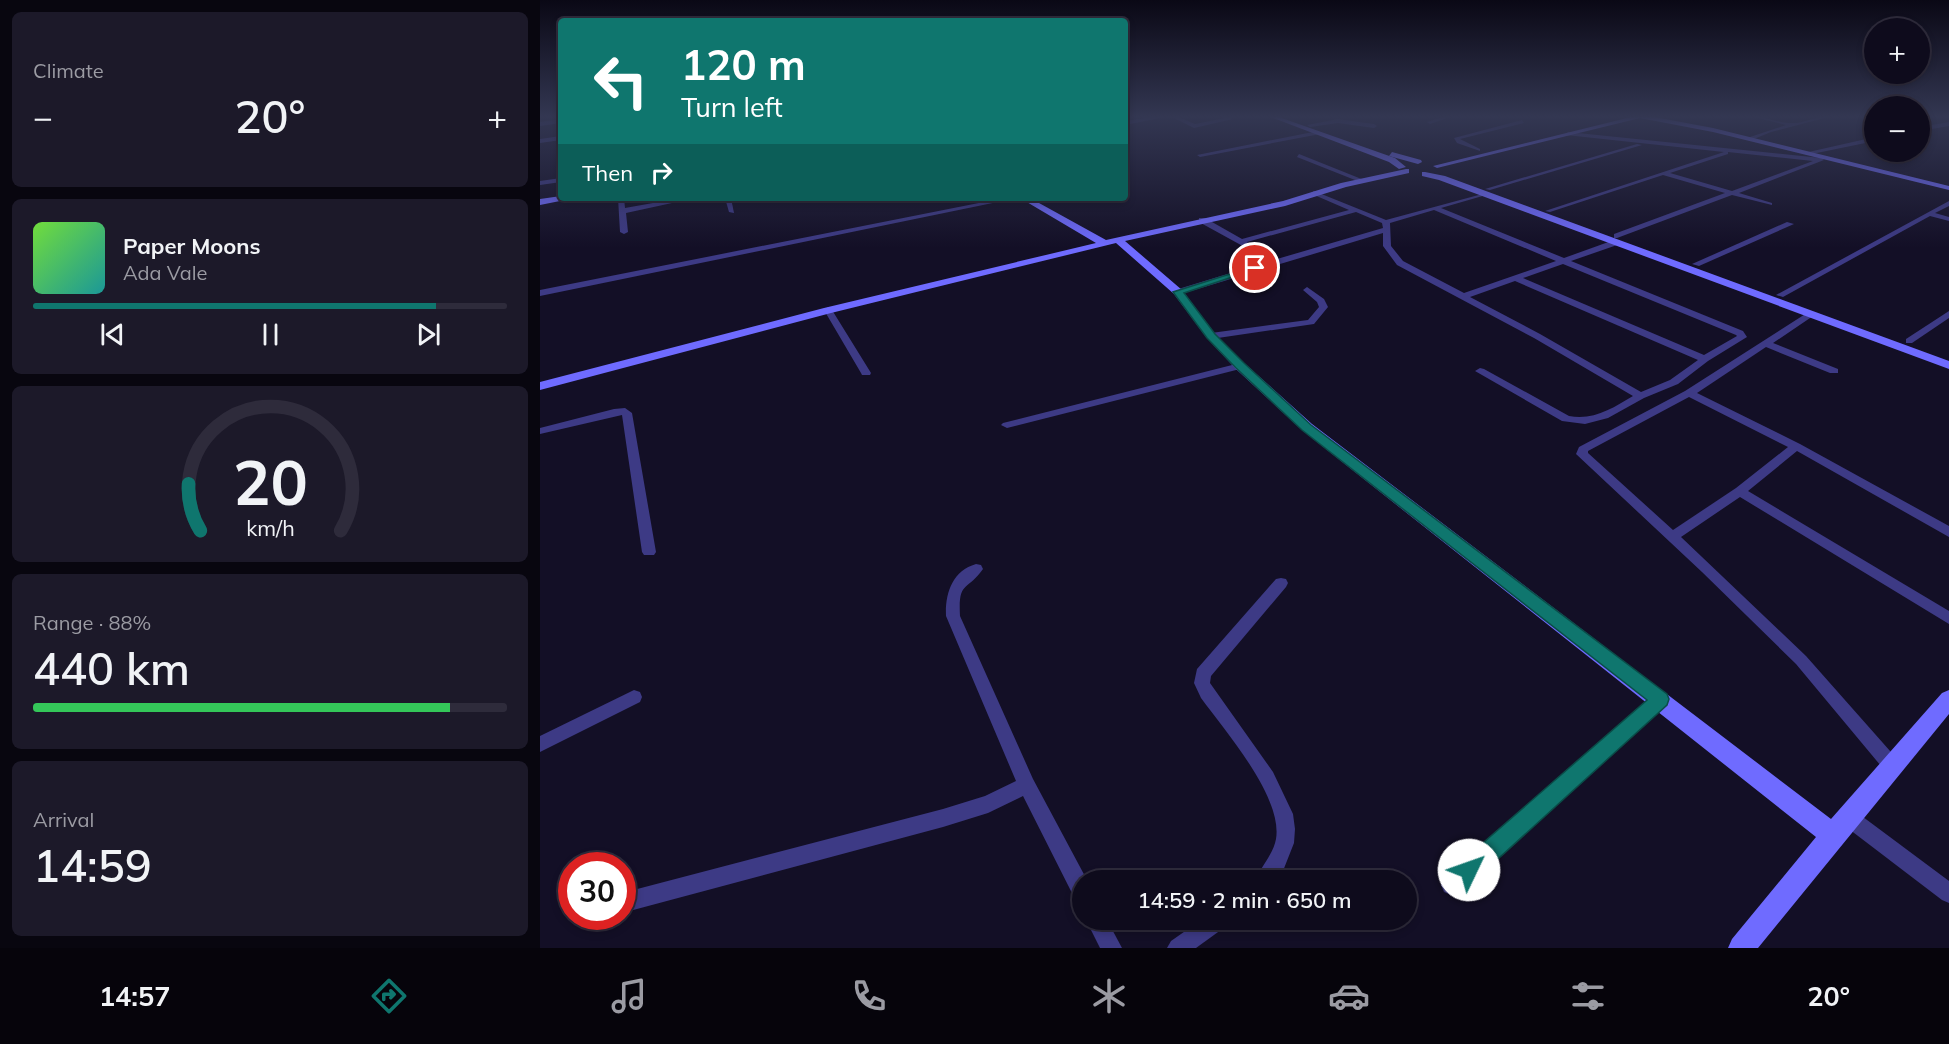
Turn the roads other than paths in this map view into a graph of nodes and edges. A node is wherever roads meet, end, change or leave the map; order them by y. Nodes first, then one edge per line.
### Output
1 (1310, 160) edge
2 (1392, 160) edge
3 (1410, 160) edge
4 (1448, 160) edge
5 (1457, 160) edge
6 (1588, 160) edge
7 (1705, 160) edge
8 (1820, 160) edge
9 (1828, 160) edge
10 (1429, 167) junction
11 (1404, 169) junction
12 (1665, 174) junction
13 (558, 180) edge
14 (1362, 181) junction
15 (540, 183) edge
16 (1949, 188) edge
17 (1486, 192) junction
18 (1735, 193) junction
19 (1314, 194) junction
20 (558, 199) edge
21 (621, 201) edge
22 (676, 201) edge
23 (729, 201) edge
24 (999, 201) edge
25 (1029, 201) edge
26 (540, 202) edge
27 (1770, 204) dead end
28 (1949, 204) edge
29 (1434, 208) junction
30 (1356, 210) junction
31 (623, 211) junction
32 (1548, 211) junction
33 (732, 212) dead end
34 (1929, 214) junction
35 (1949, 219) edge
36 (1202, 220) junction
37 (1790, 224) dead end
38 (1386, 226) junction
39 (624, 232) dead end
40 (1617, 239) junction
41 (1118, 240) junction
42 (1240, 242) junction
43 (1104, 243) junction
44 (1567, 261) junction
45 (1276, 262) junction
46 (1696, 264) junction
47 (1518, 279) junction
48 (1307, 290) dead end
49 (1178, 292) junction
50 (540, 293) edge
51 (1780, 295) junction
52 (1462, 297) junction
53 (828, 310) junction
54 (1810, 314) junction
55 (1949, 314) edge
56 (1211, 336) junction
57 (1909, 342) junction
58 (1765, 343) junction
59 (1949, 356) edge
60 (1705, 360) junction
61 (1949, 365) edge
62 (1240, 366) junction
63 (1480, 371) dead end
64 (1834, 371) dead end
65 (866, 373) dead end
66 (540, 386) edge
67 (1689, 393) junction
68 (1640, 396) junction
69 (1007, 425) dead end
70 (540, 431) edge
71 (1796, 446) junction
72 (1740, 491) junction
73 (1949, 532) edge
74 (1673, 536) junction
75 (649, 552) dead end
76 (976, 569) dead end
77 (1281, 583) dead end
78 (1949, 618) edge
79 (634, 697) dead end
80 (1660, 699) junction
81 (1949, 699) edge
82 (540, 744) edge
83 (1892, 766) junction
84 (1027, 785) junction
85 (1840, 826) junction
86 (1274, 870) edge
87 (1072, 873) edge
88 (1451, 885) dead end
89 (1949, 892) edge
90 (636, 899) edge
91 (1101, 930) edge
92 (1204, 930) edge
93 (1111, 948) edge
94 (1178, 948) edge
95 (1741, 948) edge

1 - 14 street
2 - 11 street
3 - 10 street
4 - 10 street
5 - 10 street
6 - 17 street
7 - 12 street
8 - 18 street
9 - 16 street
10 - 11 street
10 - 11 street
10 - 17 street
11 - 14 street
12 - 18 street
12 - 32 street
13 - 15 street
14 - 19 street
17 - 29 street
17 - 32 street
17 - 40 street
18 - 27 street
18 - 40 street
19 - 30 street
19 - 36 street
20 - 26 street
21 - 31 street
22 - 31 street
23 - 33 street
24 - 50 street
25 - 43 street
28 - 34 street
29 - 38 street
29 - 44 street
30 - 38 street
30 - 42 street
31 - 39 street
32 - 40 street
34 - 35 street
34 - 51 street
36 - 41 street
36 - 42 street
37 - 46 street
38 - 45 street
38 - 52 street
40 - 44 street
40 - 46 street
40 - 54 street
41 - 43 street
41 - 49 street
42 - 45 street
43 - 53 street
44 - 47 street
44 - 60 street
45 - 49 street
46 - 51 street
47 - 52 street
47 - 60 street
48 - 56 street
49 - 56 street
51 - 57 street
52 - 68 street
53 - 65 street
53 - 66 street
54 - 58 street
54 - 61 street
55 - 57 street
56 - 62 street
57 - 59 street
58 - 64 street
58 - 67 street
60 - 68 street
62 - 69 street
62 - 80 street
63 - 68 street
67 - 71 street
67 - 74 street
70 - 75 street
71 - 72 street
71 - 73 street
72 - 74 street
72 - 78 street
74 - 83 street
76 - 84 street
77 - 86 street
79 - 82 street
80 - 85 street
80 - 88 street
81 - 83 street
83 - 85 street
84 - 87 street
84 - 90 street
85 - 89 street
85 - 95 street
91 - 93 street
92 - 94 street

